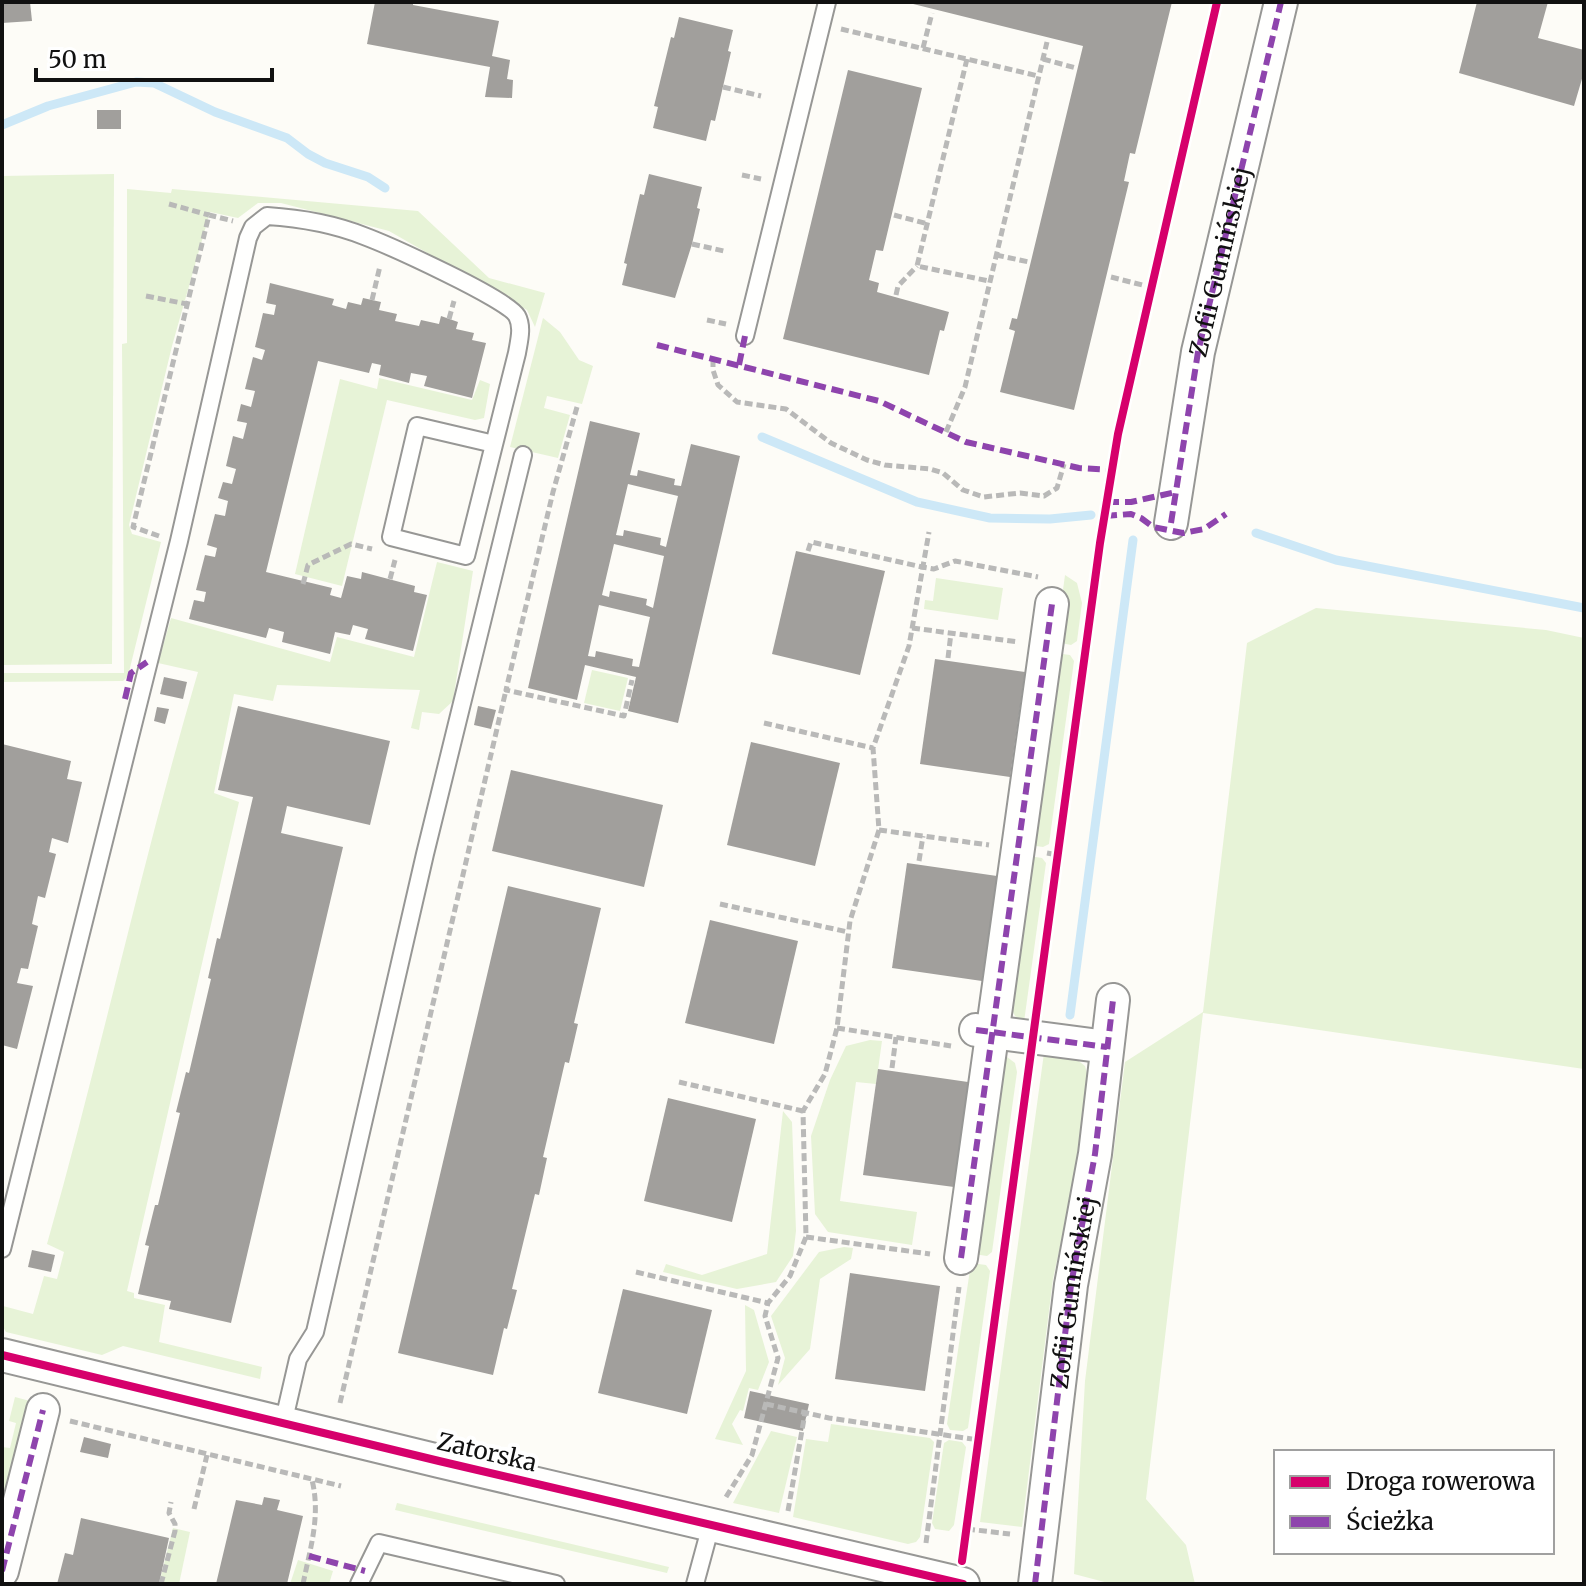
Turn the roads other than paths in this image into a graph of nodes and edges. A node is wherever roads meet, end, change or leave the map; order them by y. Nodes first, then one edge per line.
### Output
1 (827, 2) edge
2 (1281, 2) edge
3 (745, 336) dead end
4 (494, 444) junction
5 (523, 455) dead end
6 (1171, 523) dead end
7 (1048, 591) road end
8 (1113, 1000) dead end
9 (984, 1031) junction
10 (1107, 1047) junction
11 (2, 1249) edge
12 (961, 1258) road end
13 (2, 1355) edge
14 (54, 1415) road end
15 (283, 1424) junction
16 (716, 1515) junction
17 (2, 1571) edge
18 (359, 1584) edge
19 (556, 1584) edge
20 (695, 1584) edge
21 (963, 1584) edge
22 (1035, 1584) edge

1 - 3 lane
2 - 6 street, Zofii Gumińskiej
4 - 4 lane
4 - 11 lane
5 - 15 lane
7 - 9 street
8 - 10 street, Zofii Gumińskiej
9 - 10 street
9 - 12 street
10 - 22 street, Zofii Gumińskiej
13 - 15 street, Zatorska
14 - 17 street
15 - 16 street, Zatorska
16 - 20 lane
16 - 21 street, Zatorska
18 - 19 lane

